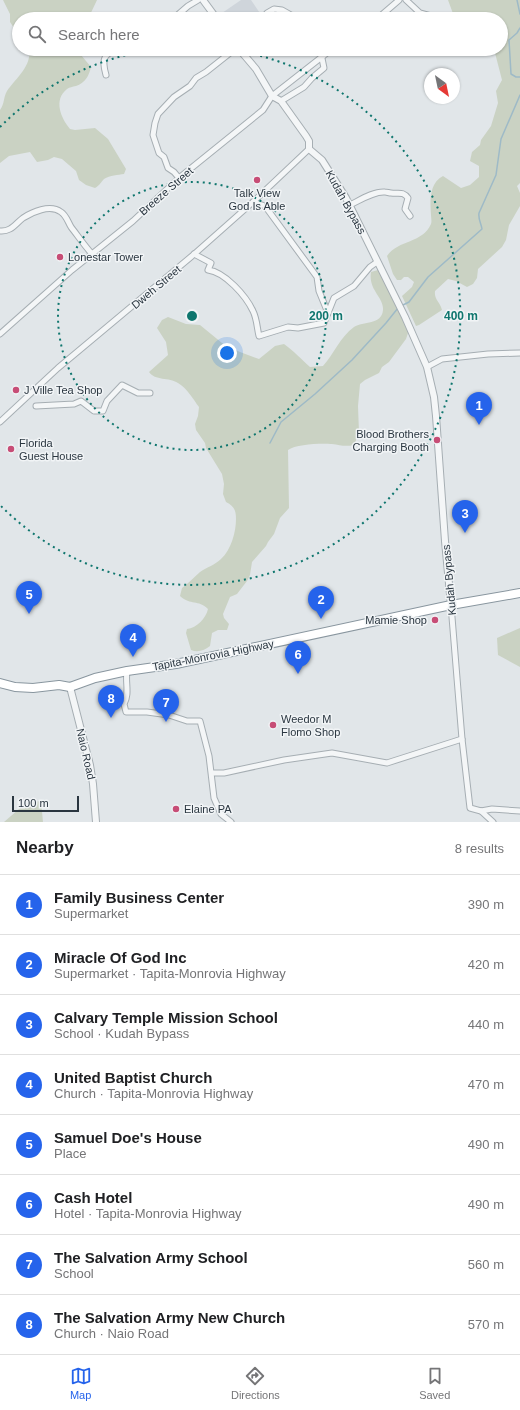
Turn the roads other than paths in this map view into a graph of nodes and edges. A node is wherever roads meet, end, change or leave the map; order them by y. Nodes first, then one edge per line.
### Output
1 (198, 0) edge
2 (203, 0) edge
3 (398, 0) edge
4 (406, 0) edge
5 (181, 12) edge
6 (212, 12) edge
7 (268, 12) edge
8 (286, 12) edge
9 (384, 12) edge
10 (419, 12) edge
11 (105, 56) edge
12 (226, 56) edge
13 (245, 56) edge
14 (322, 56) joint
15 (106, 75) dead end
16 (272, 96) junction
17 (281, 101) junction
18 (310, 149) junction
19 (179, 178) junction
20 (253, 202) junction
21 (350, 205) junction
22 (410, 216) dead end
23 (0, 231) edge
24 (92, 254) junction
25 (194, 254) junction
26 (377, 262) junction
27 (328, 313) junction
28 (0, 334) edge
29 (520, 353) edge
30 (427, 367) junction
31 (150, 393) dead end
32 (36, 406) dead end
33 (0, 422) edge
34 (520, 593) edge
35 (451, 605) junction
36 (127, 671) junction
37 (0, 682) edge
38 (70, 686) junction
39 (462, 739) junction
40 (212, 773) junction
41 (482, 811) junction
42 (520, 811) edge
43 (96, 822) edge
44 (231, 822) edge
45 (493, 822) edge

1 - 5 street
2 - 6 street
3 - 9 street
4 - 10 street
7 - 8 street
11 - 15 street
12 - 19 street
13 - 16 street, Kudah Bypass
14 - 16 street, Breeze Street
14 - 17 street
16 - 17 street, Kudah Bypass
16 - 19 street, Breeze Street
17 - 18 street, Kudah Bypass
18 - 20 street, Dweh Street
18 - 21 street, Kudah Bypass
19 - 24 street, Breeze Street
20 - 25 street, Dweh Street
20 - 27 street
21 - 22 street
21 - 26 street, Kudah Bypass
23 - 24 street
24 - 28 street, Breeze Street
25 - 27 street
25 - 33 street, Dweh Street
26 - 27 street
26 - 30 street, Kudah Bypass
29 - 30 street
30 - 35 street, Kudah Bypass
31 - 32 street
34 - 35 highway, Tapita-Monrovia Highway
35 - 36 highway, Tapita-Monrovia Highway
35 - 39 street, Kudah Bypass
36 - 38 highway, Tapita-Monrovia Highway
36 - 40 street
37 - 38 highway, Tapita-Monrovia Highway
38 - 43 street, Naio Road
39 - 40 street
39 - 41 street, Kudah Bypass
40 - 44 street
41 - 42 street
41 - 45 street

